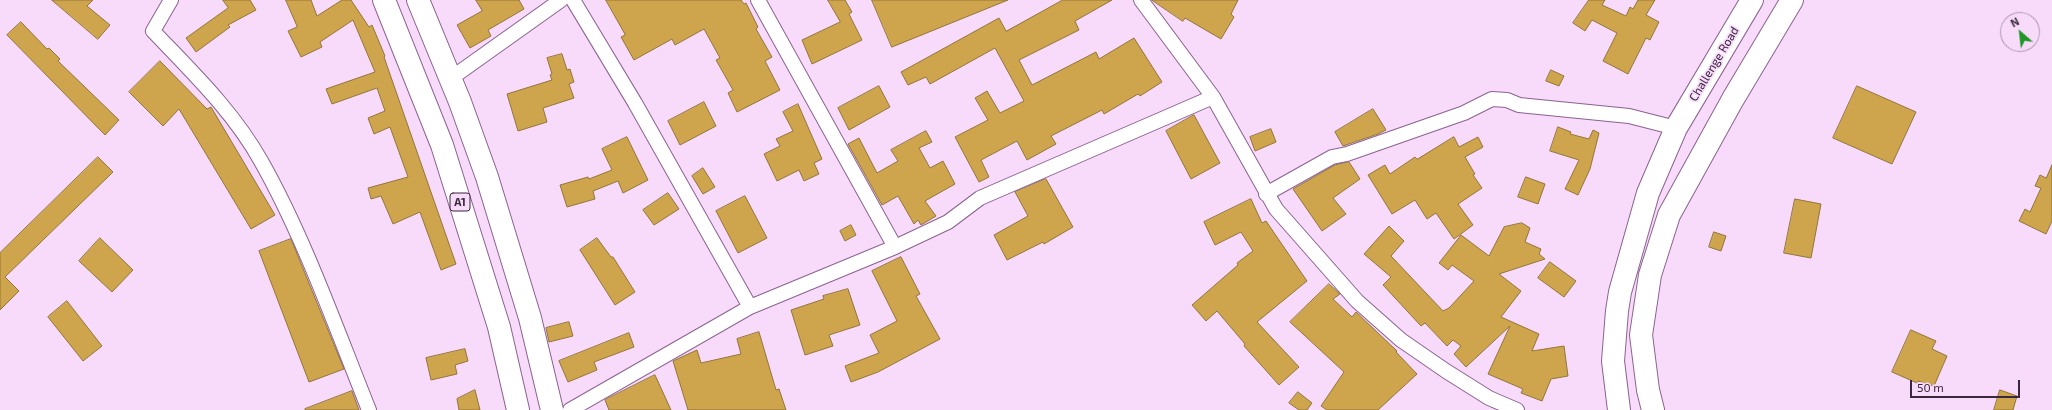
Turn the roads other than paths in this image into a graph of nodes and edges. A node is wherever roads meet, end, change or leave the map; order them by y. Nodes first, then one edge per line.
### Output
1 (172, 0) edge
2 (384, 0) edge
3 (418, 0) edge
4 (561, 0) edge
5 (572, 0) edge
6 (758, 0) edge
7 (1141, 0) edge
8 (1752, 0) edge
9 (1792, 0) edge
10 (450, 79) junction
11 (1213, 97) junction
12 (1676, 128) junction
13 (1266, 194) junction
14 (895, 247) junction
15 (750, 307) junction
16 (369, 410) edge
17 (518, 410) edge
18 (552, 410) edge
19 (570, 410) edge
20 (1517, 410) edge
21 (1619, 410) edge
22 (1653, 410) edge

1 - 16 street
2 - 17 main road, A1
3 - 10 main road
4 - 10 street
5 - 15 street
6 - 14 street
7 - 11 street
8 - 12 main road, Challenge Road
9 - 22 main road
10 - 18 main road
11 - 13 street
11 - 14 street
12 - 13 street
12 - 21 main road, Challenge Road
13 - 20 street
14 - 15 street
15 - 19 street

